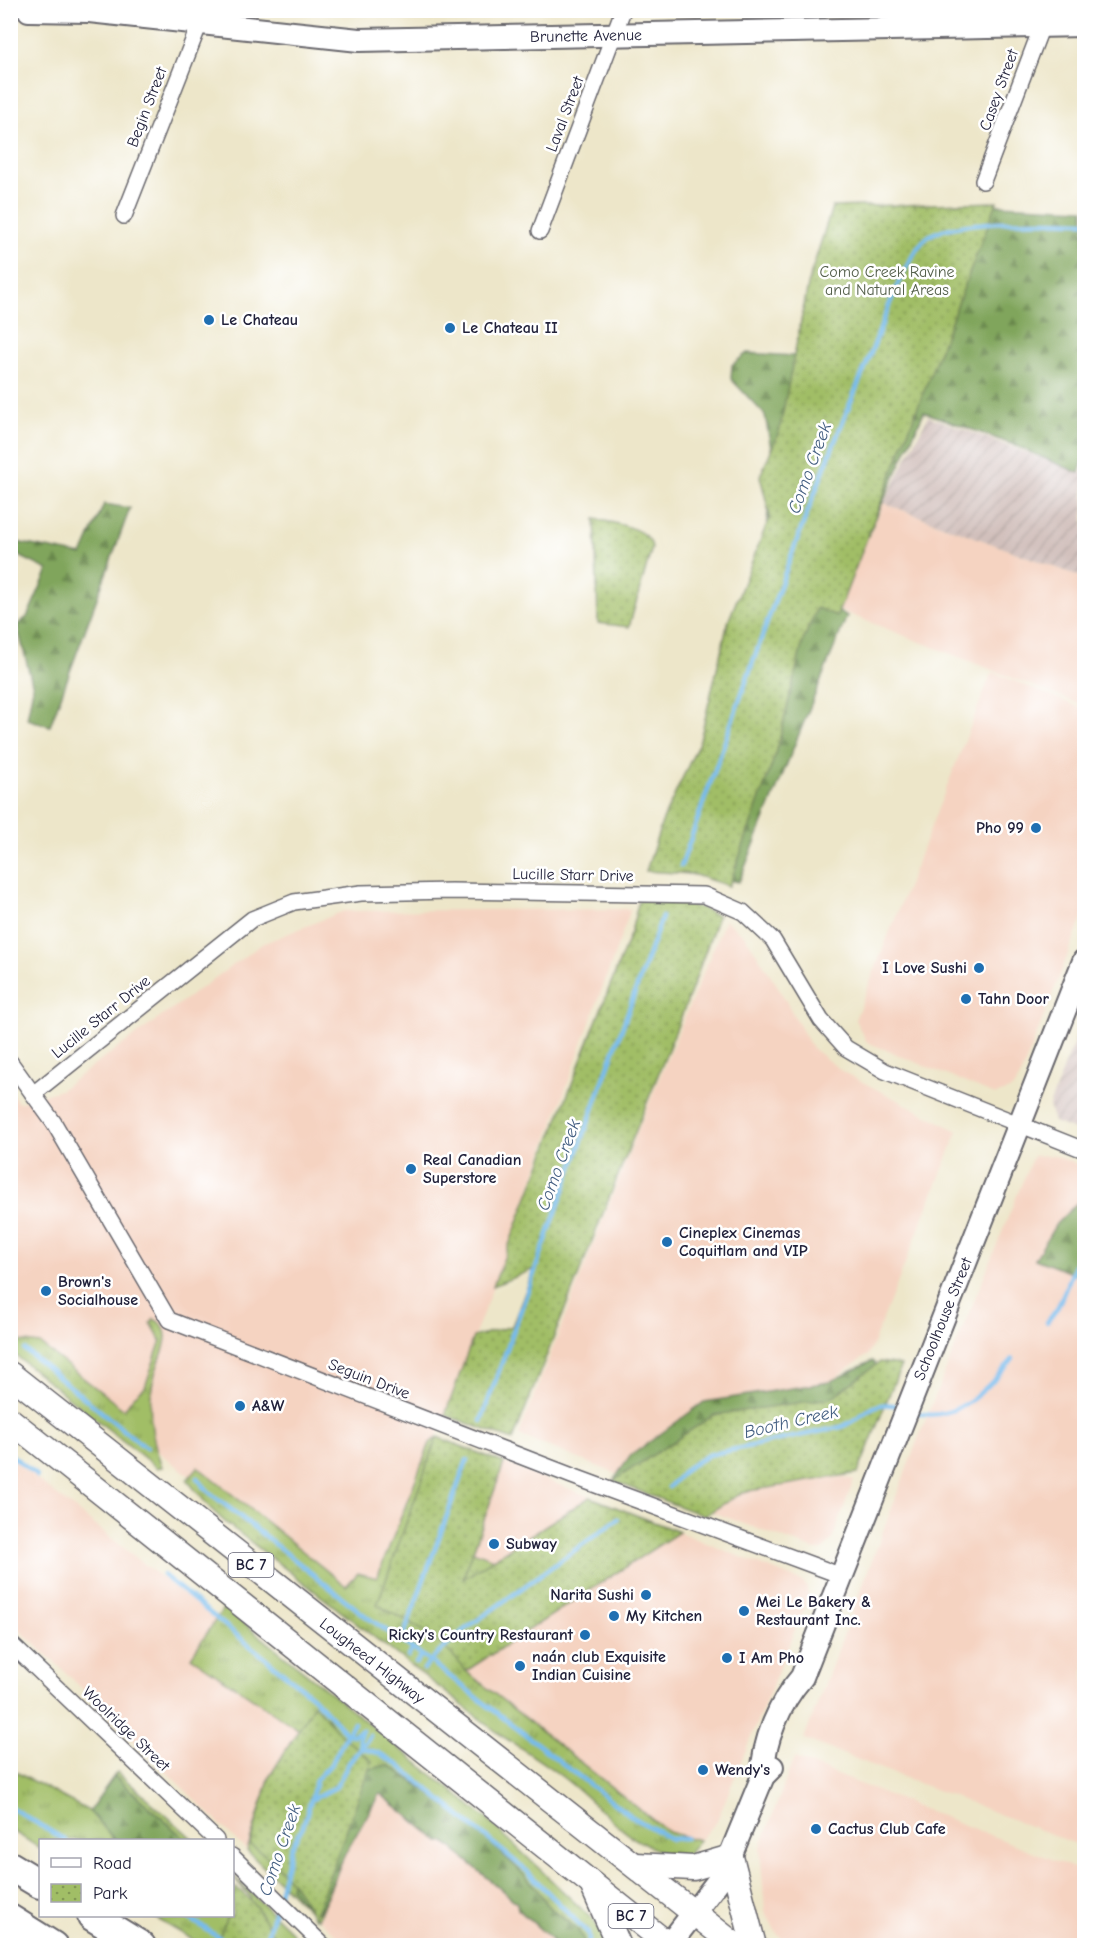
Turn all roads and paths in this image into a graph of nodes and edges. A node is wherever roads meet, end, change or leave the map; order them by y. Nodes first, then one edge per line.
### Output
1 (28, 10) edge
2 (623, 10) edge
3 (89, 11) edge
4 (202, 17) edge
5 (1045, 19) edge
6 (1084, 25) edge
7 (614, 35) junction
8 (983, 181) dead end
9 (124, 216) dead end
10 (540, 231) dead end
11 (1084, 961) edge
12 (10, 1062) edge
13 (33, 1094) junction
14 (1020, 1125) junction
15 (1084, 1150) edge
16 (10, 1374) edge
17 (10, 1420) edge
18 (842, 1576) junction
19 (10, 1643) edge
20 (215, 1839) edge
21 (731, 1857) junction
22 (234, 1858) edge
23 (636, 1865) junction
24 (10, 1866) edge
25 (39, 1883) edge
26 (593, 1887) junction
27 (694, 1913) junction
28 (94, 1917) edge
29 (10, 1920) edge
30 (669, 1945) edge
31 (53, 1946) edge
32 (141, 1946) edge
33 (324, 1946) edge
34 (619, 1946) edge
35 (736, 1946) edge
36 (754, 1946) edge

1 - 3 main road, Brunette Avenue
2 - 7 street, Laval Street
3 - 4 main road, Brunette Avenue
4 - 7 main road, Brunette Avenue
4 - 9 street, Begin Street
5 - 6 main road, Brunette Avenue
5 - 7 main road, Brunette Avenue
5 - 8 street, Casey Street
7 - 10 street, Laval Street
11 - 14 main road, Schoolhouse Street
12 - 13 street, Seguin Drive
13 - 14 street, Lucille Starr Drive
13 - 18 street, Seguin Drive
14 - 15 street, Lucille Starr Drive
14 - 18 main road, Schoolhouse Street
16 - 23 main road, Lougheed Highway / BC 7
17 - 26 main road, BC 7
18 - 21 main road, Schoolhouse Street
19 - 20 street, Woolridge Street
21 - 23 main road
21 - 27 main road, Schoolhouse Street
21 - 36 main road
22 - 33 street
23 - 27 main road, Lougheed Highway / BC 7
24 - 25 highway
26 - 30 main road, BC 7
26 - 34 main road
27 - 30 main road, Schoolhouse Street
27 - 35 main road, Lougheed Highway / BC 7
28 - 32 highway
29 - 31 highway

